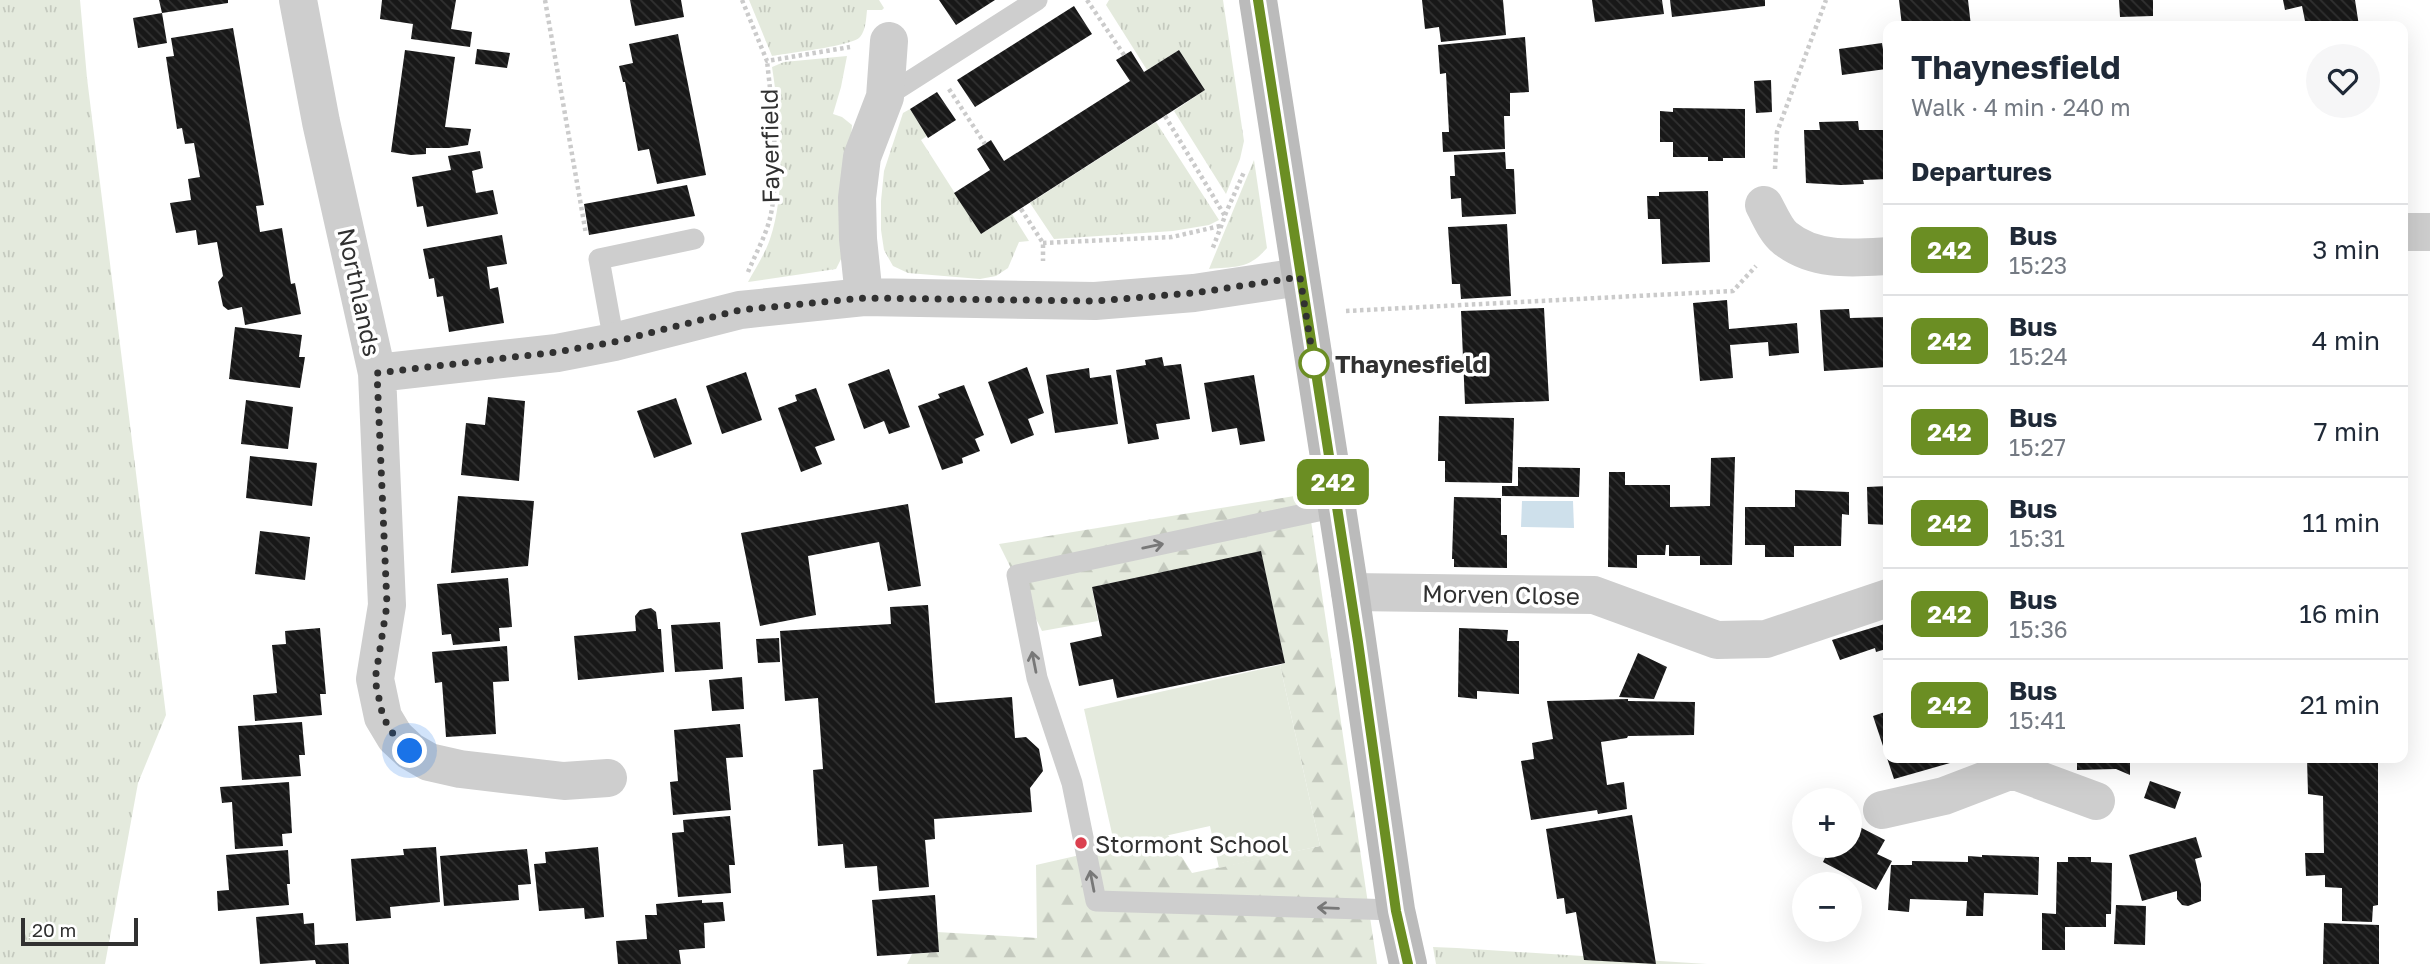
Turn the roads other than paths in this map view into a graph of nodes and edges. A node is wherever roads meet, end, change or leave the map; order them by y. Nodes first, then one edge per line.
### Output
1 (298, 0) edge
2 (1037, 0) edge
3 (1258, 0) edge
4 (890, 41) road end
5 (885, 97) junction
6 (1773, 221) road end
7 (2408, 232) edge
8 (2430, 232) edge
9 (694, 239) dead end
10 (1883, 256) edge
11 (1300, 277) junction
12 (864, 298) junction
13 (614, 342) junction
14 (377, 373) junction
15 (1337, 507) junction
16 (1350, 592) junction
17 (1883, 600) edge
18 (2012, 764) edge
19 (608, 778) dead end
20 (2096, 801) dead end
21 (1882, 810) dead end
22 (1396, 911) junction
23 (1408, 964) edge

1 - 14 street, Northlands
2 - 5 lane
3 - 11 main road
4 - 5 street
5 - 12 street
6 - 10 street
7 - 8 street
9 - 13 lane
11 - 12 street
11 - 15 main road
12 - 13 street
13 - 14 street
14 - 19 street, Northlands
15 - 16 main road
22 -> 15 lane
16 - 17 street, Morven Close
16 - 22 main road
18 - 20 street
18 - 21 street
22 - 23 main road

